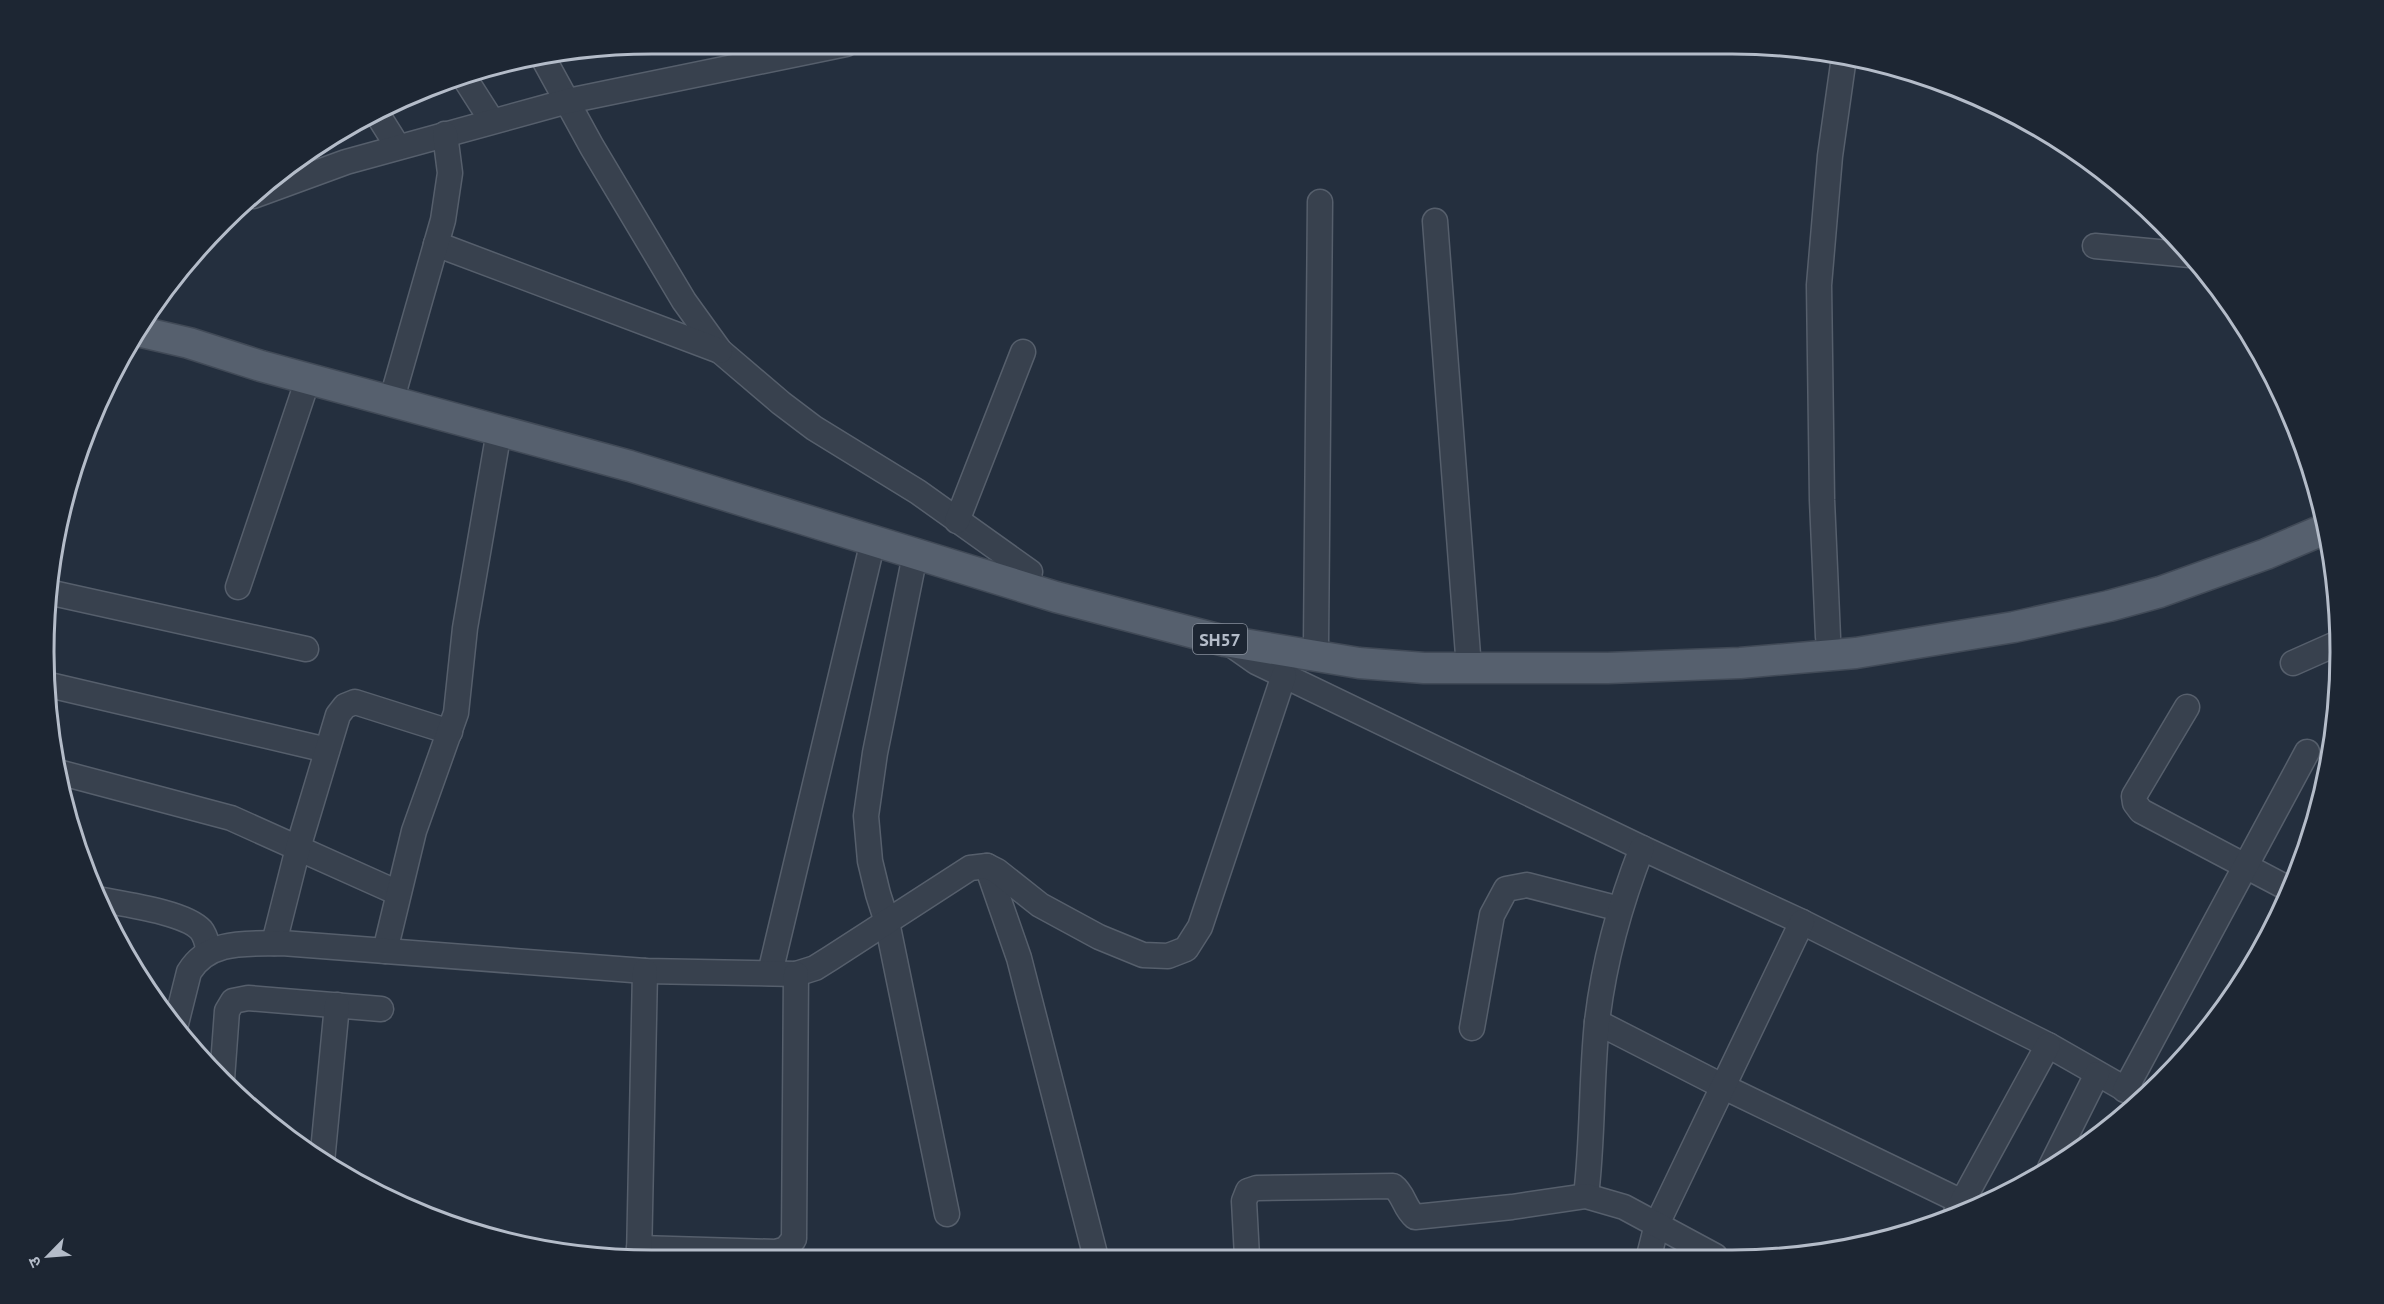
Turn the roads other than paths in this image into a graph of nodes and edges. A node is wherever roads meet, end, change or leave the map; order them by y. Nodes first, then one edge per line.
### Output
1 (782, 54) edge
2 (546, 63) edge
3 (1843, 64) edge
4 (468, 83) edge
5 (568, 101) junction
6 (381, 120) edge
7 (492, 121) junction
8 (445, 134) junction
9 (398, 147) junction
10 (276, 188) edge
11 (1320, 202) dead end
12 (1435, 221) dead end
13 (436, 244) junction
14 (2095, 246) dead end
15 (2174, 250) edge
16 (156, 319) edge
17 (147, 333) edge
18 (720, 351) junction
19 (1023, 352) dead end
20 (308, 379) junction
21 (394, 394) junction
22 (499, 431) junction
23 (627, 459) junction
24 (2314, 515) edge
25 (957, 521) junction
26 (2318, 532) edge
27 (873, 541) junction
28 (915, 555) junction
29 (1030, 572) junction
30 (238, 587) dead end
31 (57, 594) edge
32 (1220, 633) junction
33 (1828, 637) junction
34 (1316, 644) junction
35 (2330, 647) edge
36 (306, 649) dead end
37 (1468, 655) junction
38 (2293, 663) dead end
39 (1284, 675) junction
40 (55, 686) edge
41 (2187, 707) dead end
42 (450, 732) junction
43 (327, 750) junction
44 (2307, 752) dead end
45 (66, 774) edge
46 (298, 848) junction
47 (1642, 848) junction
48 (987, 866) junction
49 (2246, 866) junction
50 (2282, 885) edge
51 (398, 893) junction
52 (109, 901) edge
53 (1620, 909) junction
54 (888, 922) junction
55 (1802, 922) junction
56 (274, 943) junction
57 (209, 951) junction
58 (385, 951) junction
59 (645, 971) junction
60 (770, 973) junction
61 (796, 974) junction
62 (337, 1005) junction
63 (381, 1009) dead end
64 (178, 1016) edge
65 (1597, 1022) junction
66 (1472, 1028) dead end
67 (2048, 1045) junction
68 (223, 1068) edge
69 (2097, 1074) junction
70 (1724, 1087) junction
71 (2132, 1094) edge
72 (323, 1151) edge
73 (2057, 1153) edge
74 (1586, 1196) junction
75 (1962, 1204) edge
76 (1954, 1207) edge
77 (947, 1214) dead end
78 (1657, 1224) junction
79 (639, 1250) edge
80 (783, 1250) edge
81 (1094, 1250) edge
82 (1247, 1250) edge
83 (1650, 1250) edge
84 (1704, 1250) edge

1 - 5 street
2 - 5 street
3 - 33 street
4 - 7 street
5 - 7 street
5 - 18 street
6 - 9 street
7 - 8 street
8 - 9 street
8 - 13 street
9 - 10 street
11 - 34 street
12 - 37 street
13 - 18 street
13 - 21 street
14 - 15 street
16 - 21 main road, SH57
17 - 20 main road, SH57
18 - 25 street
19 - 25 street
20 - 21 main road, SH57
20 - 30 street
21 - 22 main road, SH57
21 - 23 main road, SH57
22 - 23 main road, SH57
22 - 42 street
23 - 27 main road, SH57
23 - 29 main road, SH57
24 - 33 main road, SH57
25 - 29 street
26 - 32 main road, SH57
27 - 28 main road, SH57
27 - 60 street
28 - 32 main road, SH57
28 - 54 street
29 - 32 main road, SH57
31 - 36 street
32 - 34 main road, SH57
32 - 39 street
33 - 37 main road, SH57
34 - 37 main road, SH57
35 - 38 street
39 - 47 street
39 - 48 street
40 - 43 street
41 - 49 street
42 - 43 street
42 - 51 street
43 - 46 street
44 - 49 street
45 - 46 street
46 - 51 street
46 - 56 street
47 - 53 street
47 - 55 street
48 - 54 street
48 - 81 street
49 - 50 street
49 - 71 street
51 - 58 street
52 - 57 street
53 - 65 street
53 - 66 street
54 - 61 street
54 - 77 street
55 - 67 street
55 - 70 street
56 - 57 street
56 - 58 street
57 - 64 street
58 - 59 street
59 - 60 street
59 - 79 street
60 - 61 street
61 - 80 street
62 - 63 street
62 - 68 street
62 - 72 street
65 - 70 street
65 - 74 street
67 - 69 street
67 - 75 street
69 - 71 street
69 - 73 street
70 - 76 street
70 - 78 street
74 - 78 street
74 - 82 street
78 - 83 street
78 - 84 street

